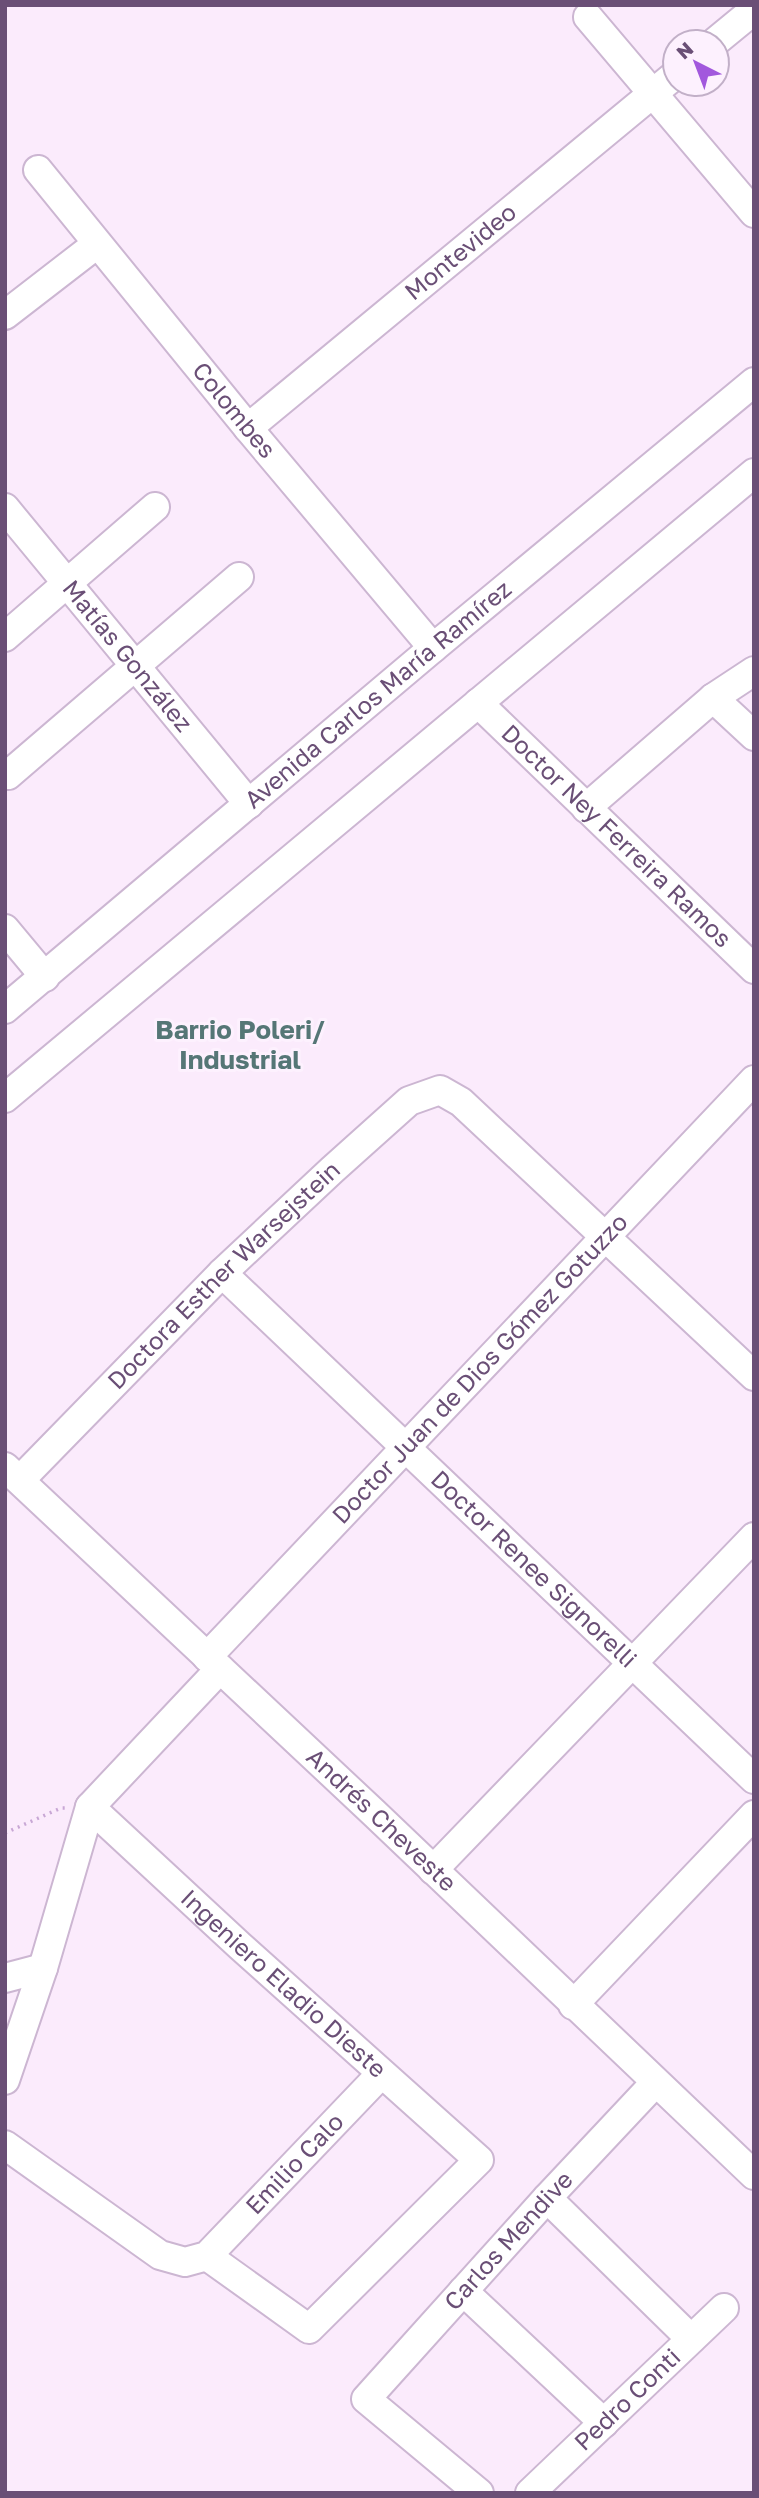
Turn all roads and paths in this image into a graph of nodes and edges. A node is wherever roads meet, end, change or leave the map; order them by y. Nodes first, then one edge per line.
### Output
1 (754, 10) edge
2 (589, 17) dead end
3 (731, 29) edge
4 (661, 86) edge
5 (653, 93) junction
6 (38, 170) dead end
7 (754, 213) edge
8 (97, 244) junction
9 (5, 315) edge
10 (754, 382) edge
11 (248, 428) junction
12 (754, 473) edge
13 (155, 507) dead end
14 (5, 508) edge
15 (239, 577) dead end
16 (67, 583) junction
17 (5, 637) edge
18 (433, 648) junction
19 (135, 666) junction
20 (754, 671) edge
21 (713, 698) junction
22 (478, 704) junction
23 (754, 736) edge
24 (8, 775) dead end
25 (249, 804) junction
26 (586, 808) junction
27 (5, 929) edge
28 (754, 970) edge
29 (45, 977) junction
30 (5, 1009) edge
31 (754, 1080) edge
32 (5, 1098) edge
33 (604, 1238) junction
34 (222, 1273) junction
35 (754, 1376) edge
36 (406, 1447) junction
37 (13, 1474) edge
38 (754, 1537) edge
39 (214, 1663) junction
40 (632, 1663) junction
41 (754, 1779) edge
42 (90, 1807) junction
43 (754, 1815) edge
44 (5, 1833) edge
45 (433, 1870) junction
46 (43, 1968) junction
47 (5, 1978) edge
48 (573, 2005) junction
49 (381, 2074) junction
50 (5, 2080) edge
51 (655, 2084) junction
52 (5, 2145) edge
53 (751, 2168) edge
54 (547, 2198) junction
55 (207, 2256) junction
56 (463, 2291) junction
57 (723, 2308) dead end
58 (691, 2339) junction
59 (604, 2423) junction
60 (479, 2493) edge
61 (530, 2493) edge

1 - 3 street
2 - 5 street
4 - 5 street, Montevideo
5 - 7 street
5 - 11 street, Montevideo
6 - 8 street, Colombes
8 - 9 street
8 - 11 street, Colombes
10 - 18 street, Avenida Carlos María Ramírez
11 - 18 street, Colombes
12 - 22 street
13 - 16 street
14 - 16 street, Matías González
15 - 19 street
16 - 17 street
16 - 19 street, Matías González
18 - 25 street, Avenida Carlos María Ramírez
19 - 24 street
19 - 25 street, Matías González
20 - 21 street
21 - 23 street
21 - 26 street
22 - 26 street, Doctor Ney Ferreira Ramos
22 - 32 street
25 - 29 street, Avenida Carlos María Ramírez
26 - 28 street, Doctor Ney Ferreira Ramos
27 - 29 street
29 - 30 street, Avenida Carlos María Ramírez
31 - 33 street, Doctor Juan de Dios Gómez Gotuzzo
33 - 34 street, Doctora Esther Warsejstein
33 - 35 street
33 - 36 street, Doctor Juan de Dios Gómez Gotuzzo
34 - 36 street, Doctor Renee Signorelli
34 - 37 street, Doctora Esther Warsejstein
36 - 39 street, Doctor Juan de Dios Gómez Gotuzzo
36 - 40 street, Doctor Renee Signorelli
37 - 39 street, Andrés Cheveste
38 - 40 street
39 - 42 street, Doctor Juan de Dios Gómez Gotuzzo
39 - 45 street, Andrés Cheveste
40 - 41 street, Doctor Renee Signorelli
40 - 45 street
42 - 44 path
42 - 46 street
42 - 49 street, Ingeniero Eladio Dieste
43 - 48 street
45 - 48 street, Andrés Cheveste
46 - 47 street
46 - 50 street
48 - 51 street, Andrés Cheveste
49 - 55 street, Emilio Calo
49 - 55 street, Ingeniero Eladio Dieste
51 - 53 street, Andrés Cheveste
51 - 54 street, Carlos Mendive
52 - 55 street
54 - 56 street, Carlos Mendive
54 - 58 street
56 - 59 street
56 - 60 street, Carlos Mendive
57 - 58 street, Pedro Conti
58 - 59 street, Pedro Conti
59 - 61 street, Pedro Conti

